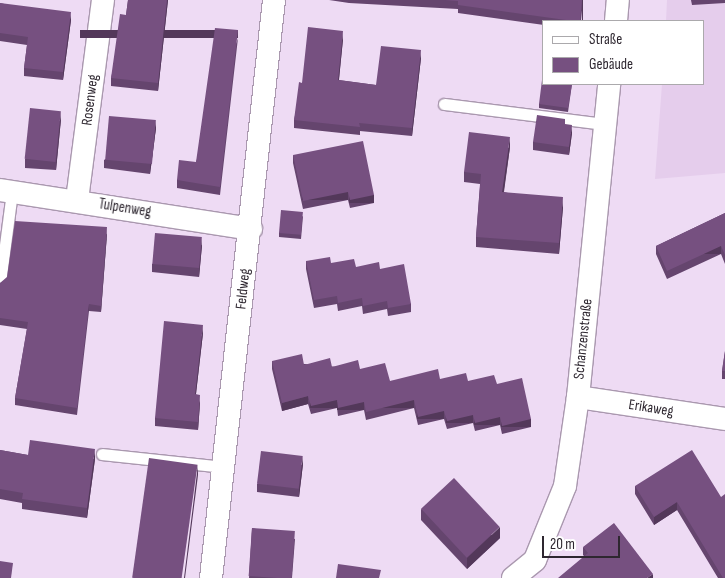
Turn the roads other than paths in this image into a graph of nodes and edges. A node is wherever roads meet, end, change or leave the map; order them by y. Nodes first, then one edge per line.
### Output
1 (103, 0) edge
2 (274, 0) edge
3 (618, 0) edge
4 (616, 20) edge
5 (609, 85) edge
6 (444, 104) dead end
7 (605, 124) junction
8 (6, 191) edge
9 (77, 200) junction
10 (250, 229) junction
11 (0, 283) edge
12 (578, 397) junction
13 (725, 419) edge
14 (102, 454) dead end
15 (223, 467) junction
16 (211, 578) edge
17 (513, 578) edge

1 - 9 street, Rosenweg
2 - 10 street, Feldweg
3 - 4 street
5 - 7 street, Schanzenstraße
6 - 7 lane
7 - 12 street, Schanzenstraße
8 - 9 street, Tulpenweg
8 - 11 lane
9 - 10 street, Tulpenweg
10 - 15 street, Feldweg
12 - 13 street, Erikaweg
12 - 17 street, Schanzenstraße
14 - 15 lane
15 - 16 street, Feldweg

